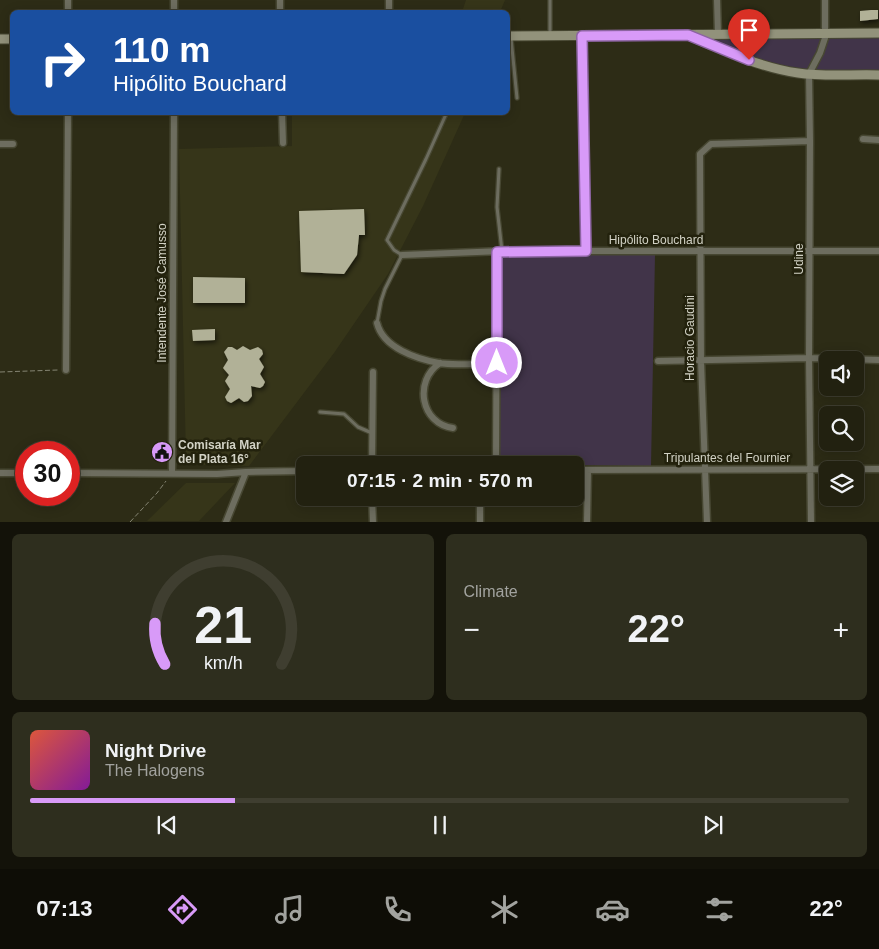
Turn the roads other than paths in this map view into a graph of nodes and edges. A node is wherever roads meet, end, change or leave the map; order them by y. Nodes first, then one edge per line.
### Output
1 (550, 0) edge
2 (717, 0) edge
3 (825, 0) edge
4 (879, 32) edge
5 (825, 34) junction
6 (510, 35) edge
7 (688, 35) junction
8 (718, 35) junction
9 (550, 36) junction
10 (582, 36) junction
11 (510, 43) edge
12 (809, 74) junction
13 (879, 74) edge
14 (517, 98) dead end
15 (68, 115) edge
16 (174, 115) edge
17 (282, 115) edge
18 (446, 115) edge
19 (864, 139) dead end
20 (879, 140) edge
21 (810, 141) junction
22 (283, 143) dead end
23 (0, 144) edge
24 (12, 144) dead end
25 (499, 169) dead end
26 (499, 251) junction
27 (586, 251) junction
28 (701, 251) junction
29 (810, 251) junction
30 (879, 251) edge
31 (402, 255) junction
32 (377, 323) joint
33 (809, 358) junction
34 (879, 360) edge
35 (658, 361) dead end
36 (701, 361) junction
37 (497, 363) junction
38 (440, 364) junction
39 (66, 370) road end
40 (373, 372) dead end
41 (320, 412) dead end
42 (453, 428) dead end
43 (372, 434) junction
44 (372, 456) edge
45 (496, 456) edge
46 (704, 469) junction
47 (879, 469) edge
48 (584, 470) edge
49 (588, 470) junction
50 (811, 470) junction
51 (296, 471) edge
52 (246, 472) junction
53 (0, 473) edge
54 (15, 473) edge
55 (80, 473) edge
56 (172, 473) junction
57 (372, 506) edge
58 (480, 506) edge
59 (226, 522) edge
60 (372, 522) edge
61 (480, 522) edge
62 (587, 522) edge
63 (706, 522) edge
64 (811, 522) edge

1 - 9 lane
2 - 8 street
3 - 5 street, Udine
4 - 5 street
5 - 8 street
5 - 12 street, Udine
6 - 9 street
7 - 8 street
7 - 10 street
7 - 12 street
9 - 10 street
10 - 27 street
11 - 14 lane
12 - 13 street
12 - 21 street, Udine
15 - 39 street
16 - 56 street, Intendente José Camusso
17 - 22 street
18 - 31 lane
19 - 20 street
21 - 28 street, Horacio Gaudini
21 - 29 street, Udine
23 - 24 street
25 - 26 lane
26 - 27 street, Hipólito Bouchard
26 - 31 street, Hipólito Bouchard
26 - 37 street
27 - 28 street, Hipólito Bouchard
28 - 29 street, Hipólito Bouchard
28 - 36 street, Horacio Gaudini
29 - 30 street, Hipólito Bouchard
29 - 33 street, Udine
31 - 32 lane
32 - 38 street
33 - 34 street
33 - 36 street
33 - 50 street, Udine
35 - 36 street
36 - 46 street, Horacio Gaudini
37 - 38 street
37 - 45 street
38 - 42 street
40 - 43 street
41 - 43 lane
43 - 44 street
46 - 49 street, Tripulantes del Fournier
46 - 50 street, Tripulantes del Fournier
46 - 63 street, Horacio Gaudini
47 - 50 street, Tripulantes del Fournier
48 - 49 street, Tripulantes del Fournier
49 - 62 street
50 - 64 street, Udine
51 - 52 street
52 - 56 street
52 - 59 street
53 - 54 street
55 - 56 street
57 - 60 street
58 - 61 street

